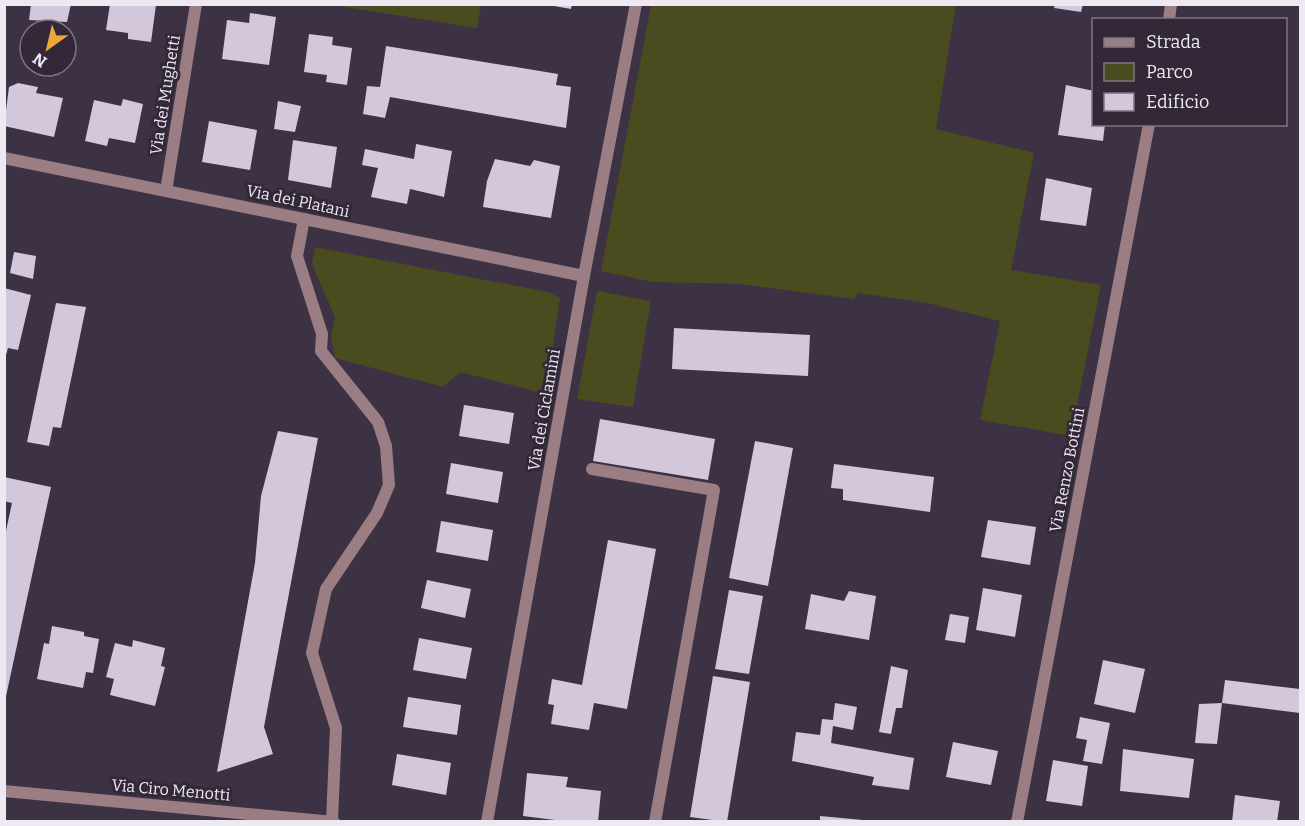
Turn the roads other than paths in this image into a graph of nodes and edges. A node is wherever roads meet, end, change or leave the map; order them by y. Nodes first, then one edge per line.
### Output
1 (196, 4) edge
2 (636, 4) edge
3 (1149, 126) edge
4 (4, 158) edge
5 (166, 191) junction
6 (304, 219) junction
7 (584, 276) junction
8 (592, 470) dead end
9 (4, 791) edge
10 (233, 817) edge
11 (333, 821) edge
12 (487, 822) edge
13 (655, 822) edge
14 (1017, 822) edge

1 - 5 street, Via dei Mughetti
2 - 7 street, Via dei Ciclamini
3 - 14 street, Via Renzo Bottini
4 - 5 street, Via dei Platani
5 - 6 street, Via dei Platani
6 - 7 street, Via dei Platani
6 - 11 street
7 - 12 street, Via dei Ciclamini
8 - 13 street
9 - 10 street, Via Ciro Menotti
10 - 11 street, Via Ciro Menotti

